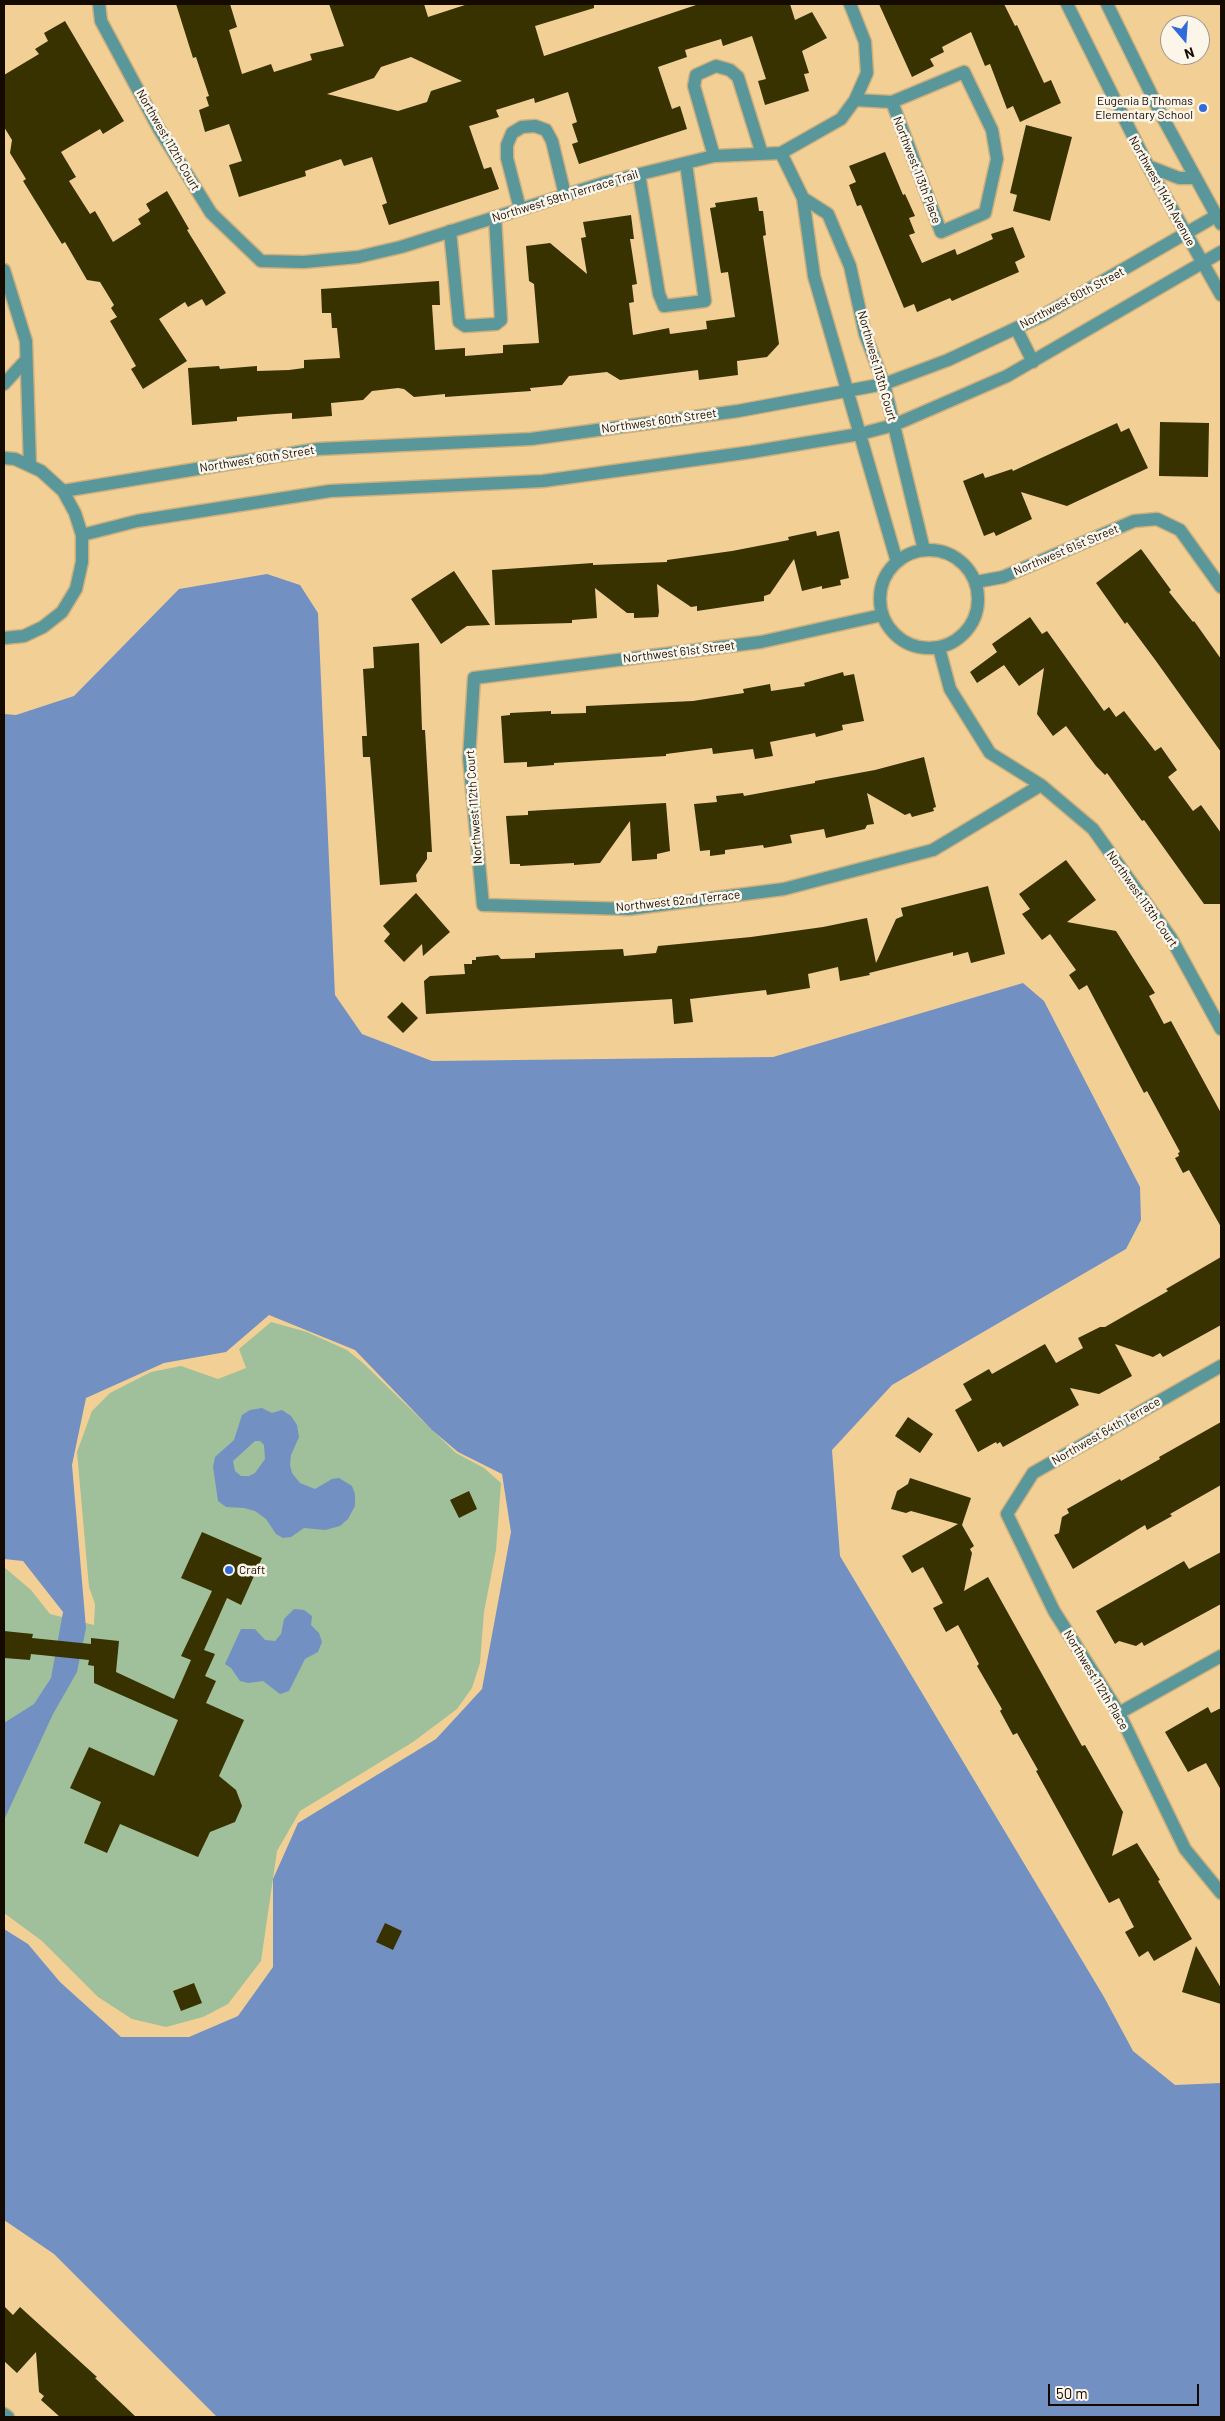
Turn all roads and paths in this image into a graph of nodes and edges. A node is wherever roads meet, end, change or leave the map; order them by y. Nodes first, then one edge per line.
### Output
1 (99, 4) edge
2 (850, 4) edge
3 (1067, 4) edge
4 (1107, 4) edge
5 (855, 100) junction
6 (892, 102) junction
7 (781, 153) junction
8 (762, 154) junction
9 (714, 156) junction
10 (686, 163) junction
11 (1148, 166) junction
12 (638, 174) junction
13 (1195, 178) junction
14 (565, 195) junction
15 (803, 198) junction
16 (520, 209) junction
17 (495, 217) junction
18 (1219, 220) edge
19 (450, 231) junction
20 (1186, 234) junction
21 (1221, 252) edge
22 (261, 260) joint
23 (1203, 263) junction
24 (4, 270) edge
25 (1221, 295) edge
26 (1016, 328) junction
27 (26, 360) junction
28 (1033, 362) junction
29 (4, 384) edge
30 (884, 384) junction
31 (848, 392) junction
32 (894, 425) junction
33 (860, 434) junction
34 (4, 458) edge
35 (30, 466) junction
36 (63, 491) junction
37 (82, 535) junction
38 (924, 550) junction
39 (897, 562) junction
40 (976, 582) junction
41 (1221, 587) edge
42 (882, 615) junction
43 (4, 638) edge
44 (939, 648) junction
45 (474, 678) joint
46 (1041, 785) junction
47 (483, 905) joint
48 (1221, 1029) edge
49 (1221, 1366) edge
50 (1007, 1514) joint
51 (1221, 1656) edge
52 (1119, 1713) junction
53 (1221, 1893) edge
54 (4, 2414) edge
55 (8, 2417) edge

1 - 22 street, Northwest 112th Court
2 - 5 street
3 - 11 street, Northwest 114th Avenue
4 - 13 street
5 - 6 street, Northwest 113th Place
5 - 7 street, Northwest 59th Terrrace Trail
6 - 6 street, Northwest 113th Place
7 - 8 street, Northwest 59th Terrrace Trail
7 - 15 street
8 - 9 street, Northwest 59th Terrrace Trail
8 - 9 street
9 - 10 street, Northwest 59th Terrrace Trail
10 - 12 street, Northwest 59th Terrrace Trail
10 - 12 street
11 - 13 street
11 - 20 street, Northwest 114th Avenue
12 - 14 street, Northwest 59th Terrrace Trail
13 - 18 street
14 - 16 street, Northwest 59th Terrrace Trail
14 - 16 street
15 - 30 street, Northwest 113th Court
15 - 31 street
16 - 17 street, Northwest 59th Terrrace Trail
17 - 19 street, Northwest 59th Terrrace Trail
17 - 19 street
18 - 20 street, Northwest 60th Street
19 - 22 street, Northwest 59th Terrrace Trail
20 - 23 street, Northwest 114th Avenue
20 - 26 street, Northwest 60th Street
21 - 23 street
23 - 25 street, Northwest 114th Avenue
23 - 28 street
24 - 27 street
26 - 28 street
26 - 30 street, Northwest 60th Street
27 - 29 street
27 - 35 street
28 - 32 street
30 - 31 street, Northwest 60th Street
30 - 32 street, Northwest 113th Court
31 - 33 street
31 - 36 street, Northwest 60th Street
32 - 33 street
32 - 38 street, Northwest 113th Court
33 - 37 street
33 - 39 street
34 - 35 street
35 - 36 street
36 - 37 street
37 - 43 street
38 - 39 street
38 - 40 street
39 - 42 street
40 - 41 street, Northwest 61st Street
40 - 44 street
42 - 44 street
42 - 45 street, Northwest 61st Street
44 - 46 street, Northwest 113th Court
45 - 47 street, Northwest 112th Court
46 - 47 street, Northwest 62nd Terrace
46 - 48 street, Northwest 113th Court
49 - 50 street, Northwest 64th Terrace
50 - 52 street, Northwest 112th Place
51 - 52 street
52 - 53 street, Northwest 112th Place
54 - 55 street

